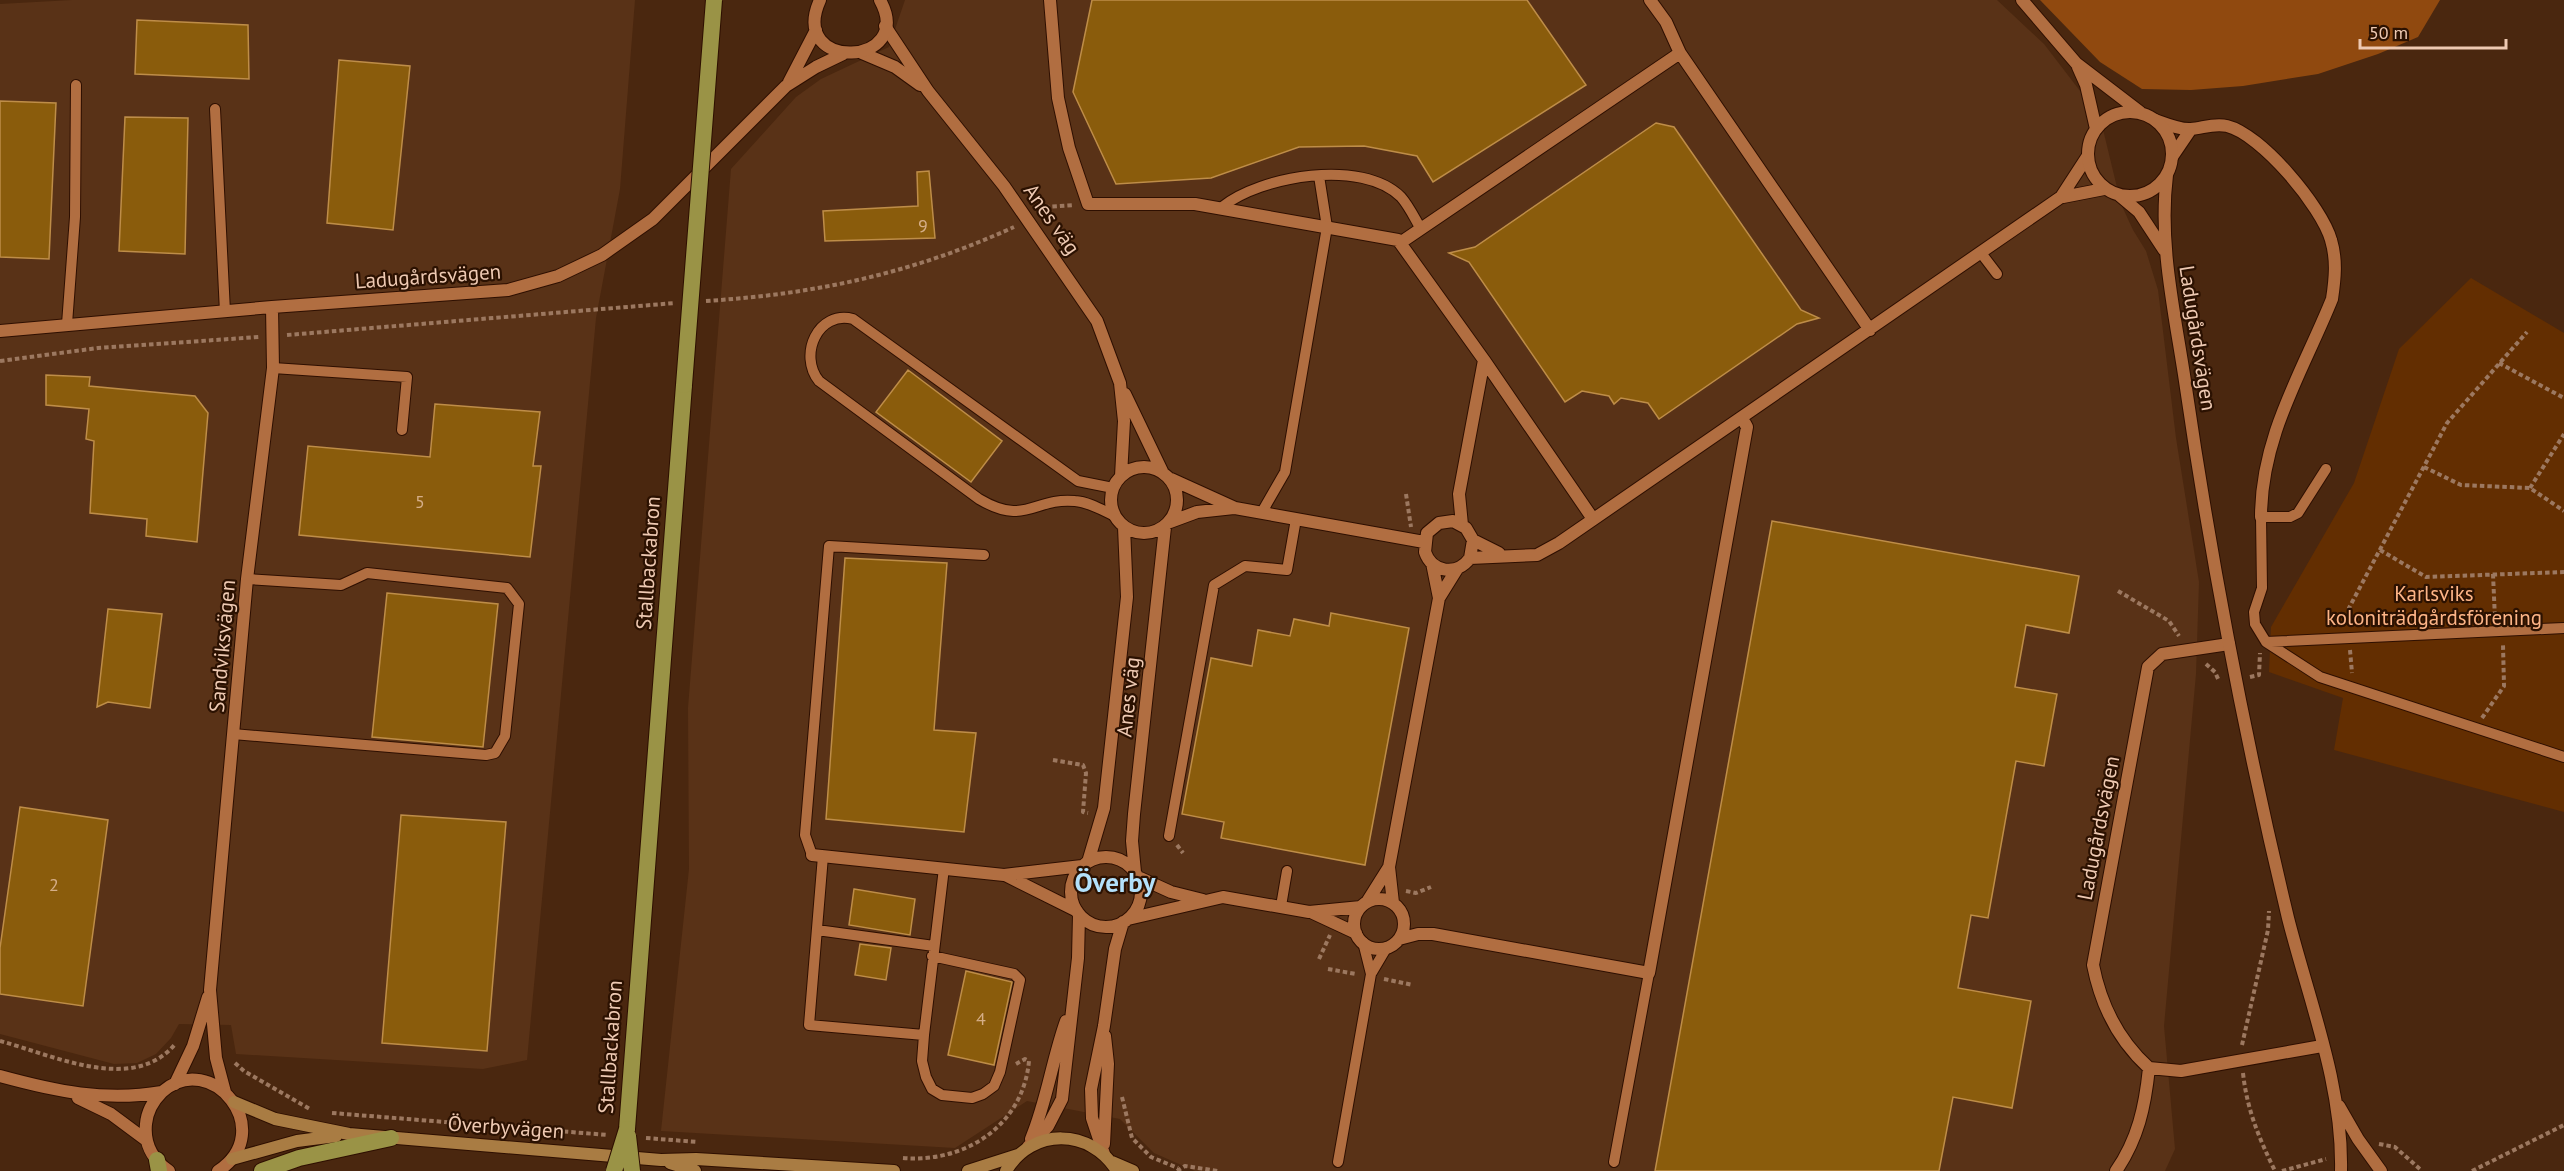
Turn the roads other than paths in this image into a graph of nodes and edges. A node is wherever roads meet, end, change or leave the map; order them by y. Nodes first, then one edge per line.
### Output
1 (714, 0) edge
2 (820, 0) edge
3 (1050, 0) edge
4 (1650, 0) edge
5 (2022, 0) edge
6 (884, 3) edge
7 (885, 26) junction
8 (816, 30) junction
9 (862, 53) junction
10 (1680, 53) junction
11 (843, 54) junction
12 (2076, 63) junction
13 (76, 84) dead end
14 (786, 86) junction
15 (928, 91) junction
16 (215, 109) dead end
17 (2141, 113) junction
18 (2155, 120) junction
19 (2096, 129) junction
20 (2191, 129) junction
21 (2087, 157) junction
22 (2172, 157) junction
23 (2167, 175) junction
24 (1319, 176) junction
25 (2104, 189) junction
26 (2120, 196) junction
27 (2061, 197) junction
28 (1222, 207) junction
29 (1328, 227) junction
30 (1421, 229) junction
31 (1400, 243) junction
32 (2165, 251) junction
33 (1981, 253) junction
34 (1997, 274) dead end
35 (272, 307) junction
36 (225, 312) junction
37 (67, 324) junction
38 (1870, 330) junction
39 (0, 331) edge
40 (1484, 360) junction
41 (273, 368) junction
42 (1120, 383) junction
43 (1742, 418) junction
44 (402, 430) dead end
45 (2326, 469) dead end
46 (1166, 475) junction
47 (1121, 476) junction
48 (1113, 488) junction
49 (1459, 495) junction
50 (1235, 508) junction
51 (1262, 512) junction
52 (1115, 516) junction
53 (2261, 517) junction
54 (1296, 519) junction
55 (1593, 519) junction
56 (1439, 523) junction
57 (1167, 525) junction
58 (1462, 525) junction
59 (1124, 527) junction
60 (1473, 540) junction
61 (1424, 542) junction
62 (984, 555) dead end
63 (1506, 555) junction
64 (1470, 558) junction
65 (1431, 563) junction
66 (1457, 569) junction
67 (248, 579) junction
68 (1439, 598) junction
69 (2564, 628) edge
70 (2266, 642) junction
71 (2229, 644) junction
72 (234, 734) junction
73 (2564, 757) edge
74 (1169, 836) dead end
75 (818, 856) junction
76 (1085, 864) junction
77 (1389, 867) junction
78 (944, 868) junction
79 (1287, 872) dead end
80 (1004, 875) junction
81 (1137, 875) junction
82 (1204, 900) junction
83 (1393, 903) junction
84 (1364, 905) junction
85 (1281, 906) junction
86 (1309, 912) junction
87 (1078, 913) junction
88 (1403, 916) junction
89 (1126, 921) junction
90 (817, 930) junction
91 (1433, 934) junction
92 (1359, 937) junction
93 (1399, 939) junction
94 (1387, 947) junction
95 (933, 951) junction
96 (1649, 973) junction
97 (1371, 974) junction
98 (210, 990) junction
99 (924, 1035) junction
100 (2322, 1046) junction
101 (2148, 1068) junction
102 (0, 1076) edge
103 (176, 1084) junction
104 (162, 1092) junction
105 (225, 1092) junction
106 (66, 1093) junction
107 (234, 1102) junction
108 (2337, 1102) junction
109 (349, 1134) junction
110 (626, 1134) junction
111 (391, 1138) junction
112 (146, 1140) junction
113 (1023, 1151) junction
114 (232, 1159) junction
115 (661, 1160) junction
116 (1111, 1162) edge
117 (1338, 1162) dead end
118 (1614, 1162) dead end
119 (162, 1167) edge
120 (218, 1171) edge
121 (262, 1171) edge
122 (614, 1171) edge
123 (623, 1171) edge
124 (632, 1171) edge
125 (695, 1171) edge
126 (894, 1171) edge
127 (968, 1171) edge
128 (1006, 1171) edge
129 (1133, 1171) edge
130 (2116, 1171) edge
131 (2341, 1171) edge
132 (2380, 1171) edge

1 - 110 highway, Stallbackabron, bridge
2 - 8 street
3 - 28 street
4 - 10 street
5 - 12 street
6 - 7 street
7 - 9 street
7 - 15 street, Anes väg
8 - 11 street
8 - 14 street, Ladugårdsvägen
9 - 11 street
9 - 15 street, Anes väg
10 - 30 street
10 - 38 street
11 - 14 street, Ladugårdsvägen
12 - 17 street
12 - 19 street
13 - 37 lane
14 - 35 street, Ladugårdsvägen
15 - 42 street, Anes väg
16 - 36 lane
17 - 18 street
17 - 19 street
18 - 20 street
18 - 22 street
19 - 21 street
20 - 22 street
20 - 53 street
21 - 25 street
21 - 27 street
22 - 23 street
23 - 26 street
23 - 32 street, Ladugårdsvägen
24 - 28 lane
24 - 29 lane
24 - 30 lane
25 - 26 street
25 - 27 street
26 - 32 street, Ladugårdsvägen
27 - 33 street
28 - 29 street
29 - 31 street
29 - 51 lane
30 - 31 street
31 - 40 street
32 - 71 street, Ladugårdsvägen
33 - 34 lane
33 - 38 street
35 - 36 street, Ladugårdsvägen
35 - 41 street, Sandviksvägen
36 - 37 street, Ladugårdsvägen
37 - 39 street, Ladugårdsvägen
38 - 43 street
40 - 49 street
40 - 55 street
41 - 44 lane
41 - 67 street, Sandviksvägen
42 - 46 street, Anes väg
42 - 47 street, Anes väg
43 - 55 street
43 - 96 street
45 - 53 lane
46 - 47 street
46 - 50 street
46 - 57 street
47 - 48 street
48 - 52 street
48 - 52 lane
49 - 56 street
49 - 58 street
50 - 51 street
50 - 57 street
51 - 54 street
52 - 59 street
53 - 70 lane
54 - 61 street
54 - 74 lane
55 - 63 street
56 - 58 street
56 - 61 street
57 - 59 street
57 - 81 street, Anes väg
58 - 60 street
59 - 76 street, Anes väg
60 - 63 street
60 - 64 street
61 - 65 street
62 - 75 lane
63 - 64 street
64 - 66 street
65 - 66 street
65 - 68 street
66 - 68 street
67 - 72 street, Sandviksvägen
67 - 72 lane
68 - 77 street
69 - 70 lane
70 - 73 lane
71 - 100 street, Ladugårdsvägen
71 - 101 street, Ladugårdsvägen
72 - 98 street, Sandviksvägen
75 - 78 street
75 - 90 lane
76 - 80 street
76 - 81 street
76 - 87 street
77 - 83 street
77 - 84 street
78 - 80 street
78 - 95 lane
79 - 85 lane
80 - 87 street
81 - 82 street
81 - 89 street
82 - 85 street
82 - 89 street
83 - 84 street
83 - 88 street
84 - 86 street
84 - 92 street
85 - 86 street
86 - 92 street
87 - 89 street
87 - 113 street
88 - 91 street
88 - 93 street
89 - 116 street
90 - 95 lane
90 - 99 lane
91 - 93 street
91 - 96 street
92 - 94 street
92 - 97 lane
93 - 94 street
94 - 97 lane
95 - 99 lane
95 - 99 lane
96 - 118 lane
97 - 117 lane
98 - 103 street, Sandviksvägen
98 - 105 street, Sandviksvägen
100 - 101 street
100 - 108 street, Ladugårdsvägen
101 - 130 street
102 - 106 street
103 - 104 street
103 - 105 street
104 - 106 street
104 - 112 street
105 - 107 street
106 - 112 street
107 - 109 main road, Överbyvägen
107 - 114 street
108 - 131 street, Ladugårdsvägen
108 - 132 street, Ladugårdsvägen
109 - 111 main road, Överbyvägen
109 - 114 main road, Överbyvägen
110 - 122 highway, bridge
110 - 123 highway, bridge
110 - 124 highway, bridge
111 - 115 main road, Överbyvägen
111 - 121 highway
112 - 119 street
113 - 116 main road
113 - 127 main road
113 - 128 main road
114 - 120 street
115 - 125 main road, Överbyvägen
115 - 126 main road, Överbyvägen
116 - 129 main road

